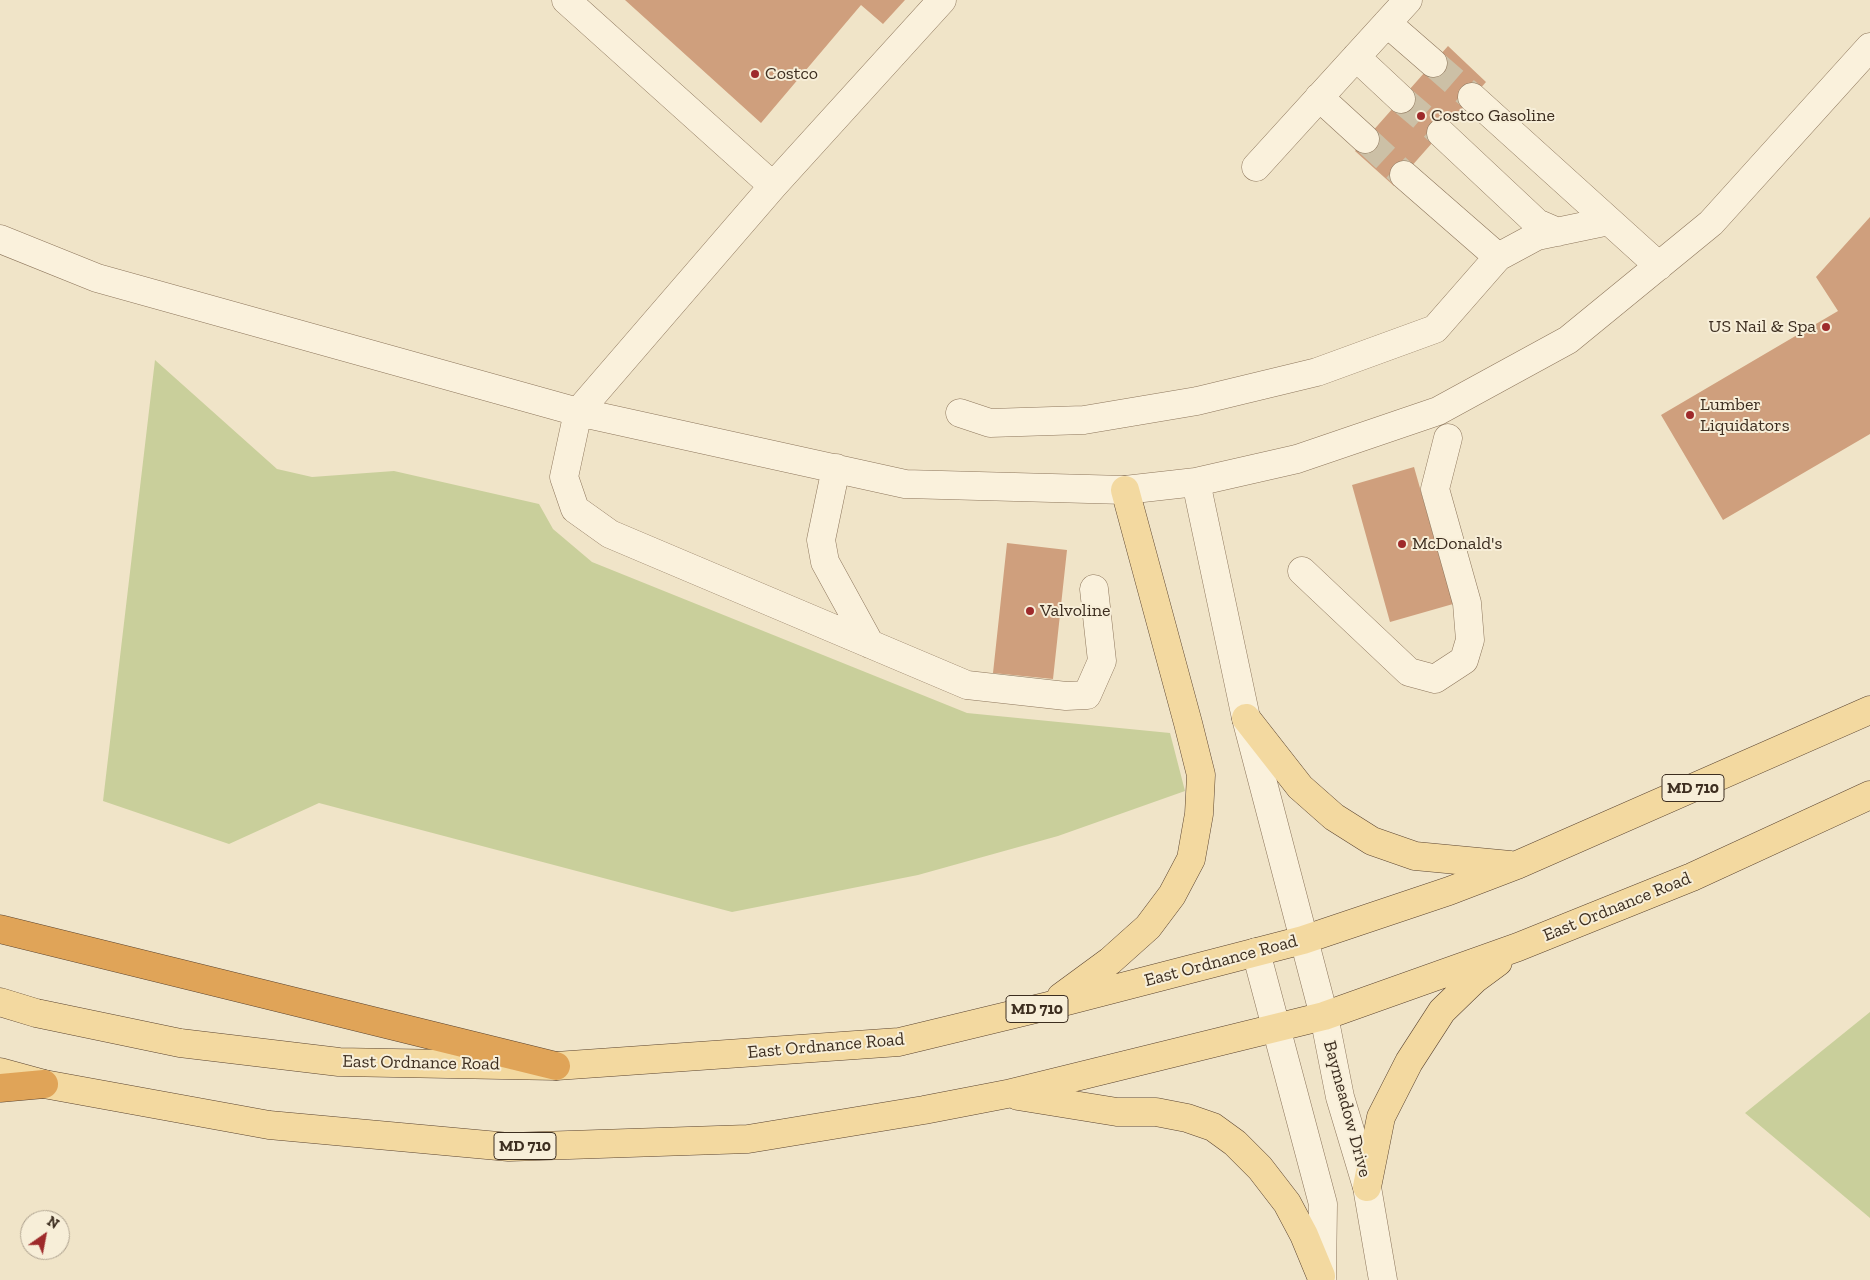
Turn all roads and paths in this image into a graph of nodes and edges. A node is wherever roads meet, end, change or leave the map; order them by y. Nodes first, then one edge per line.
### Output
1 (566, 0) edge
2 (942, 0) edge
3 (1408, 0) edge
4 (1387, 23) junction
5 (1870, 47) edge
6 (1356, 57) junction
7 (1433, 62) tunnel mouth
8 (1319, 97) junction
9 (1472, 97) tunnel mouth
10 (1401, 99) tunnel mouth
11 (1441, 133) tunnel mouth
12 (1365, 139) tunnel mouth
13 (1256, 166) dead end
14 (1404, 175) tunnel mouth
15 (773, 186) junction
16 (1609, 221) junction
17 (1558, 232) junction
18 (0, 240) edge
19 (1498, 256) junction
20 (1658, 266) junction
21 (578, 412) junction
22 (960, 413) dead end
23 (1448, 438) dead end
24 (836, 468) junction
25 (1196, 482) junction
26 (1125, 490) junction
27 (1302, 571) dead end
28 (1094, 589) dead end
29 (870, 644) junction
30 (1870, 710) edge
31 (1246, 718) junction
32 (1870, 794) edge
33 (1517, 865) junction
34 (0, 929) edge
35 (1303, 940) junction
36 (1518, 947) junction
37 (1256, 952) junction
38 (0, 1002) edge
39 (1048, 1006) junction
40 (1324, 1016) junction
41 (1277, 1028) junction
42 (556, 1066) junction
43 (0, 1072) edge
44 (44, 1084) junction
45 (0, 1088) edge
46 (1007, 1094) junction
47 (1367, 1187) junction
48 (1322, 1278) edge
49 (1383, 1280) edge

1 - 15 street
2 - 15 street
3 - 4 street
4 - 6 street
4 - 7 street
5 - 20 street
6 - 8 street
6 - 10 street
8 - 12 street
8 - 13 street
9 - 16 street
11 - 17 street
14 - 19 street
15 - 21 street
16 - 17 street
16 - 20 street
17 - 19 street
18 - 21 street
19 - 22 street
20 - 25 street
21 - 24 street
21 - 29 street
23 - 27 street
24 - 26 street
24 - 29 street
25 - 26 street
25 - 31 street, Baymeadow Drive
26 - 39 main road
28 - 29 street
30 - 33 main road, East Ordnance Road / MD 710
31 - 33 main road
31 - 35 street, Baymeadow Drive
32 - 36 main road, East Ordnance Road / MD 710
33 - 35 main road, East Ordnance Road / MD 710
34 - 42 highway
35 - 37 main road, East Ordnance Road / MD 710
35 - 40 street, Baymeadow Drive
36 - 40 main road, East Ordnance Road / MD 710
36 - 47 main road
37 - 39 main road, East Ordnance Road / MD 710
37 - 41 street
38 - 42 main road, East Ordnance Road / MD 710
39 - 42 main road, East Ordnance Road / MD 710
40 - 41 main road, East Ordnance Road / MD 710
40 - 47 street, Baymeadow Drive
41 - 46 main road, East Ordnance Road / MD 710
41 - 48 street
43 - 44 main road, East Ordnance Road / MD 710
44 - 45 highway
44 - 46 main road, East Ordnance Road / MD 710
46 - 48 main road
47 - 49 street, Baymeadow Drive

